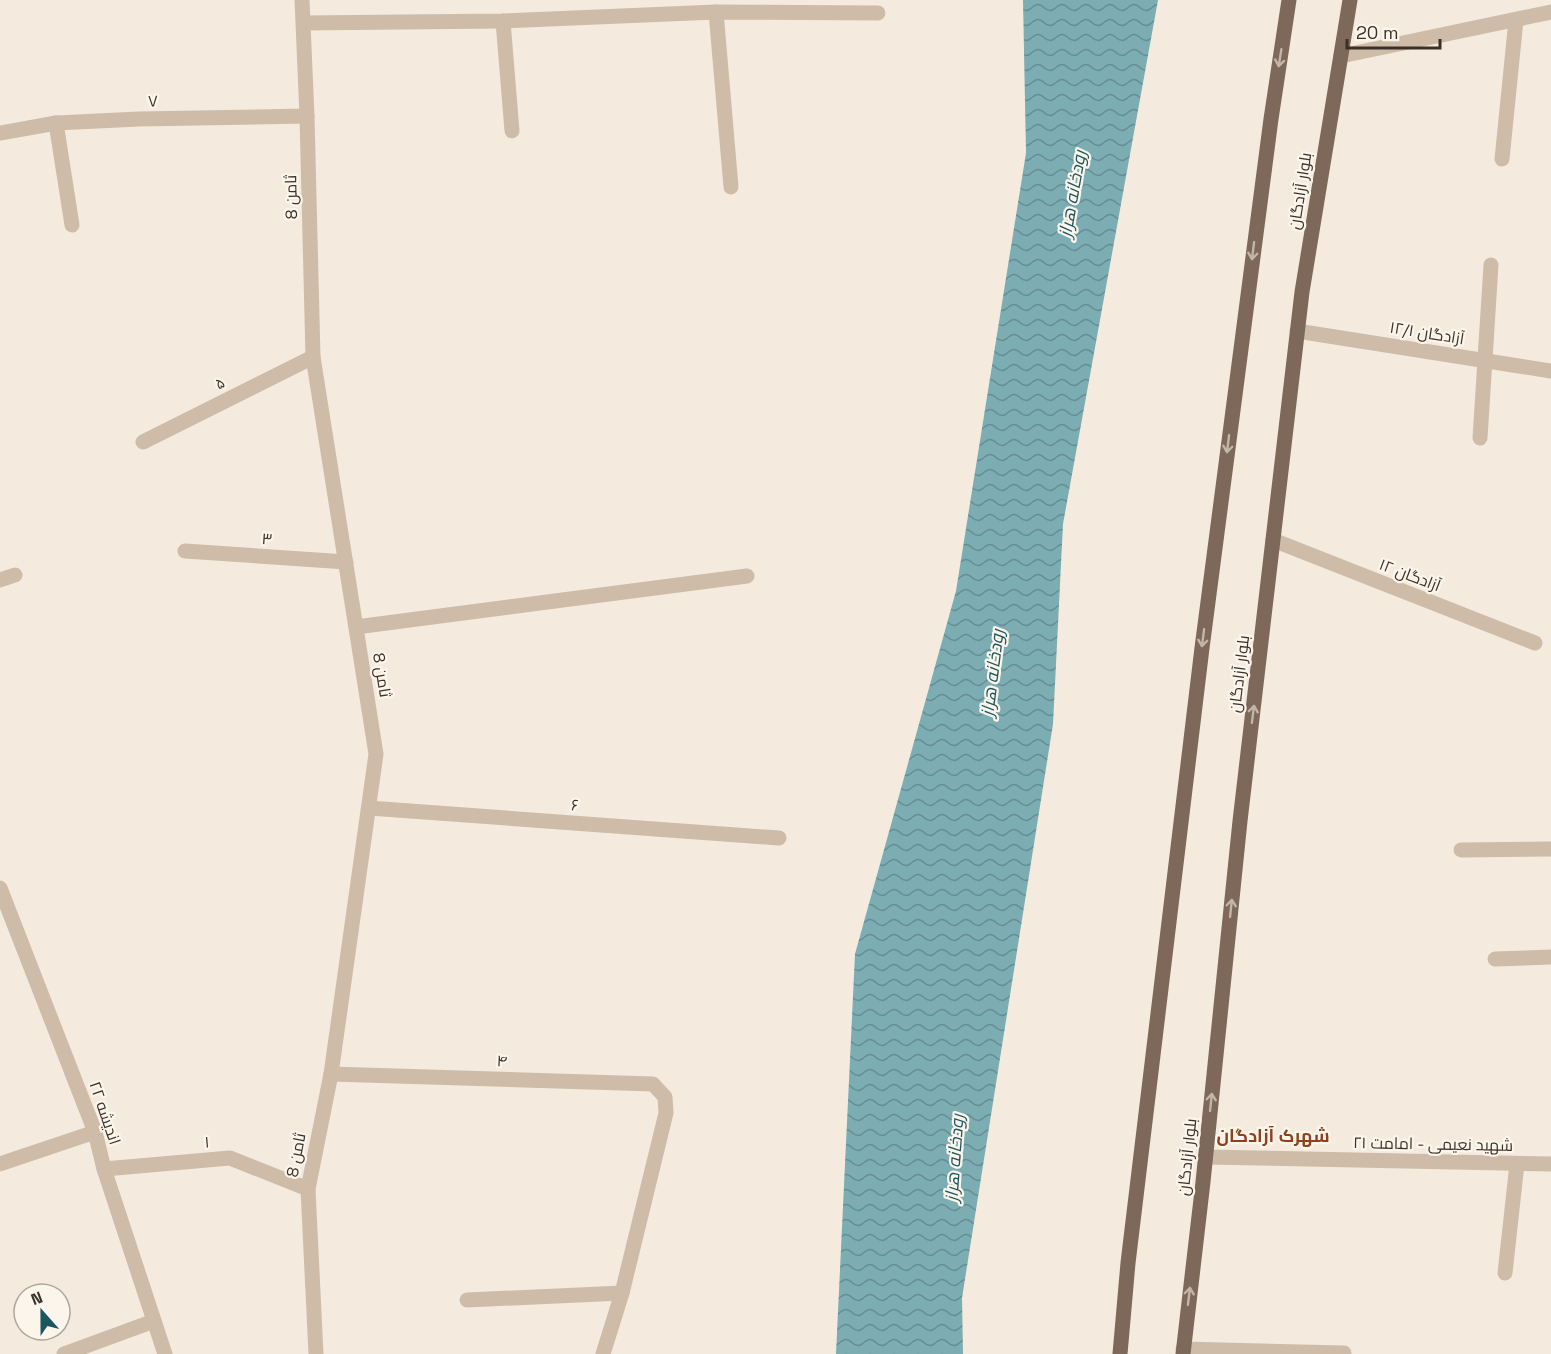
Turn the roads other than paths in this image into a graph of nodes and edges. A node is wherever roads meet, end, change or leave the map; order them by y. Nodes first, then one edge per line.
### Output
1 (302, 0) edge
2 (1289, 0) edge
3 (1350, 0) edge
4 (716, 12) junction
5 (1551, 12) edge
6 (878, 13) dead end
7 (1516, 20) junction
8 (503, 21) junction
9 (304, 23) junction
10 (1341, 56) junction
11 (307, 116) junction
12 (56, 123) junction
13 (512, 131) dead end
14 (0, 133) edge
15 (1502, 159) dead end
16 (731, 187) dead end
17 (72, 225) dead end
18 (1491, 265) dead end
19 (1297, 331) junction
20 (313, 357) junction
21 (1485, 360) junction
22 (1551, 371) edge
23 (1480, 438) dead end
24 (143, 442) dead end
25 (1273, 540) junction
26 (185, 551) dead end
27 (346, 562) junction
28 (747, 576) dead end
29 (356, 627) junction
30 (1535, 643) dead end
31 (369, 808) junction
32 (779, 838) dead end
33 (1551, 849) edge
34 (1461, 850) dead end
35 (0, 888) edge
36 (1551, 957) edge
37 (1495, 959) dead end
38 (331, 1074) junction
39 (95, 1132) junction
40 (1206, 1157) junction
41 (0, 1164) edge
42 (1517, 1164) junction
43 (1551, 1164) edge
44 (104, 1169) junction
45 (308, 1188) junction
46 (1505, 1273) dead end
47 (622, 1293) junction
48 (467, 1300) dead end
49 (154, 1321) junction
50 (1183, 1351) edge
51 (1344, 1353) edge
52 (64, 1354) edge
53 (165, 1354) edge
54 (316, 1354) edge
55 (603, 1354) edge
56 (1120, 1354) edge

1 - 9 street, ثامن 8
2 -> 56 main road
3 - 10 main road, بلوار آزادگان
4 - 6 street
4 - 8 street
4 - 16 street
5 - 7 street
7 - 10 street
7 - 15 street
8 - 9 street
8 - 13 street
9 - 11 street, ثامن 8
10 - 19 main road, بلوار آزادگان
11 - 12 street, ۷
11 - 20 street, ثامن 8
12 - 14 street, ۷
12 - 17 street
18 - 21 street
19 - 21 street, آزادگان ۱۲/۱
19 - 25 main road, بلوار آزادگان
20 - 24 street, ۵
20 - 27 street, ثامن 8
21 - 22 street, آزادگان ۱۲/۱
21 - 23 street
25 - 30 street, آزادگان ۱۲
40 -> 25 main road, بلوار آزادگان
26 - 27 street, ۳
27 - 29 street, ثامن 8
28 - 29 street
29 - 31 street, ثامن 8
31 - 32 street, ۶
31 - 38 street, ثامن 8
33 - 34 street
35 - 39 street, اندیشه ۲۲
36 - 37 street
38 - 45 street, ثامن 8
38 - 47 street, ۴
39 - 41 street
39 - 44 street, اندیشه ۲۲
40 - 42 street, شهید نعیمی - امامت ۲۱
50 -> 40 main road, بلوار آزادگان
42 - 43 street, شهید نعیمی - امامت ۲۱
42 - 46 street
44 - 45 street, ۱
44 - 49 street, اندیشه ۲۲
45 - 54 street, ثامن 8
47 - 48 street
47 - 55 street
49 - 52 street
49 - 53 street, اندیشه ۲۲
50 - 51 street

